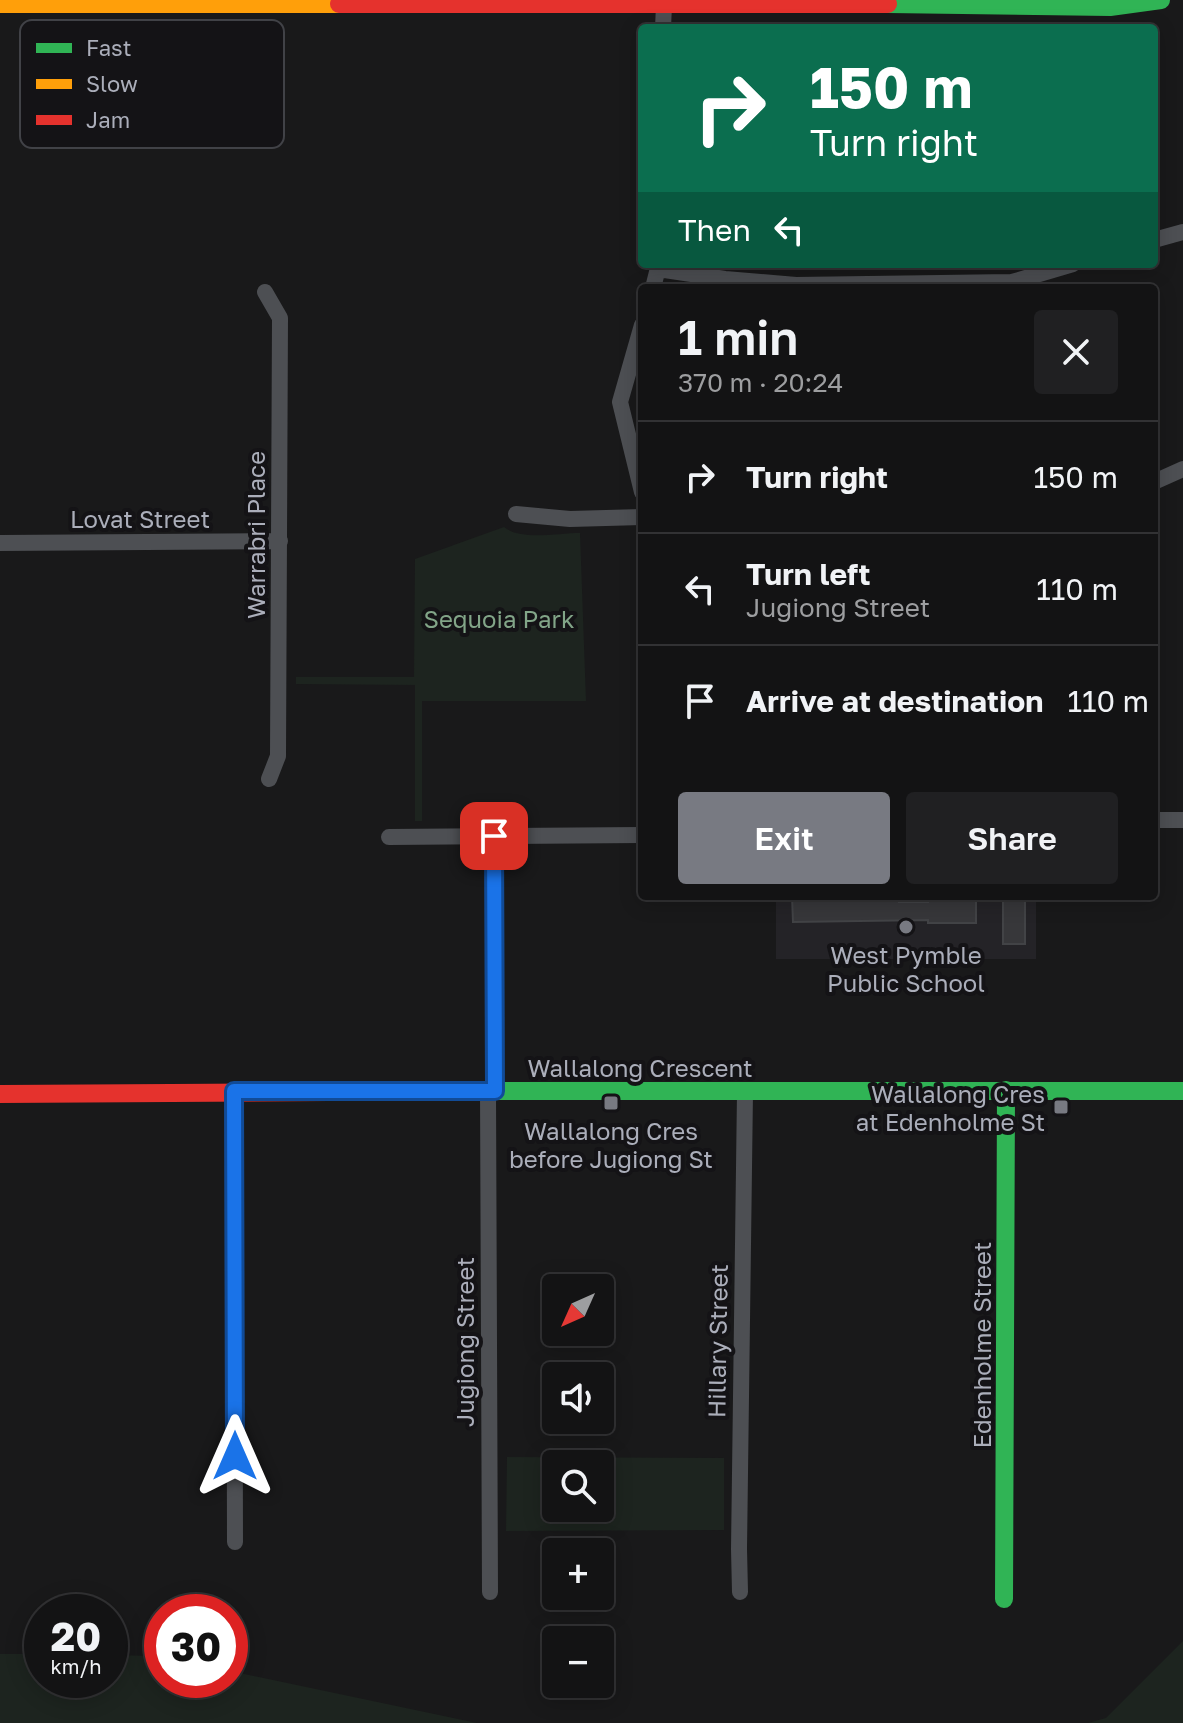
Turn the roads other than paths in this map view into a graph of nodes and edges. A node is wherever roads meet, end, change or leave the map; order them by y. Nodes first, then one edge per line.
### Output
1 (1161, 0) edge
2 (0, 4) edge
3 (664, 5) junction
4 (663, 24) edge
5 (1183, 232) edge
6 (1158, 239) edge
7 (669, 268) edge
8 (1059, 268) edge
9 (784, 284) edge
10 (868, 284) edge
11 (265, 292) dead end
12 (638, 339) edge
13 (1183, 469) edge
14 (638, 476) edge
15 (1158, 480) edge
16 (516, 514) dead end
17 (638, 517) edge
18 (280, 541) junction
19 (0, 543) edge
20 (269, 779) dead end
21 (1158, 820) edge
22 (1183, 820) edge
23 (638, 835) edge
24 (494, 836) junction
25 (389, 837) dead end
26 (1006, 1090) junction
27 (234, 1091) junction
28 (492, 1091) junction
29 (1183, 1091) edge
30 (745, 1092) junction
31 (0, 1094) edge
32 (235, 1542) dead end
33 (490, 1592) dead end
34 (740, 1592) dead end
35 (1004, 1599) dead end

1 - 3 street
2 - 3 street
3 - 4 street
5 - 6 street
7 - 9 street
8 - 10 street
11 - 18 street, Warrabri Place
12 - 14 street
13 - 15 street
16 - 17 street
18 - 19 street, Lovat Street
18 - 20 street, Warrabri Place
21 - 22 street
23 - 24 street
24 - 25 street
24 - 28 street, Jugiong Street
26 - 29 street, Wallalong Crescent
26 - 30 street, Wallalong Crescent
26 - 35 street, Edenholme Street
27 - 28 street, Wallalong Crescent
27 - 31 street, Wallalong Crescent
27 - 32 street
28 - 30 street, Wallalong Crescent
28 - 33 street, Jugiong Street
30 - 34 street, Hillary Street

